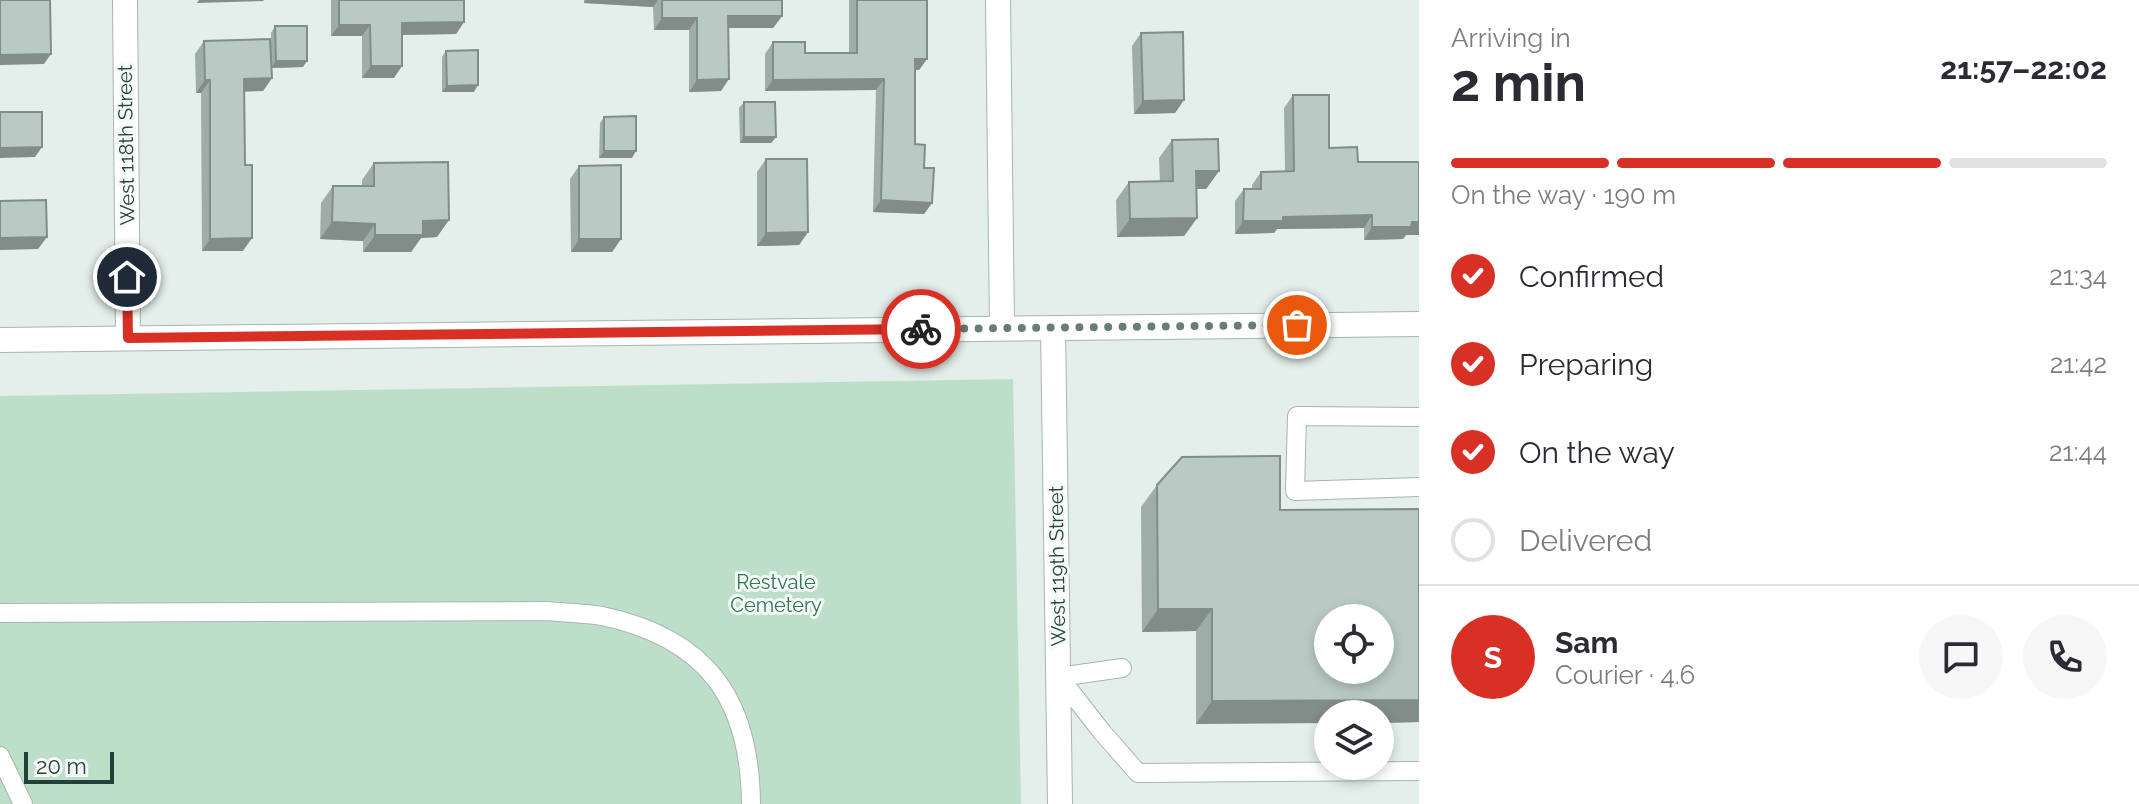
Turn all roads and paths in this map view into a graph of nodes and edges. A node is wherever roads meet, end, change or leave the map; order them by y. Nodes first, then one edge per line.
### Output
1 (125, 0) edge
2 (998, 0) edge
3 (1419, 324) edge
4 (1002, 328) junction
5 (1053, 328) junction
6 (128, 338) junction
7 (0, 340) edge
8 (1419, 417) edge
9 (1419, 487) edge
10 (0, 613) edge
11 (1122, 668) dead end
12 (1059, 677) junction
13 (0, 756) edge
14 (1419, 771) edge
15 (23, 804) edge
16 (751, 804) edge
17 (1060, 804) edge

1 - 6 street, West 118th Street
2 - 4 street
3 - 5 street
4 - 5 street
4 - 6 street
5 - 12 street, West 119th Street
6 - 7 street
8 - 9 lane
10 - 16 lane
11 - 12 lane
12 - 14 lane
12 - 17 street, West 119th Street
13 - 15 lane

